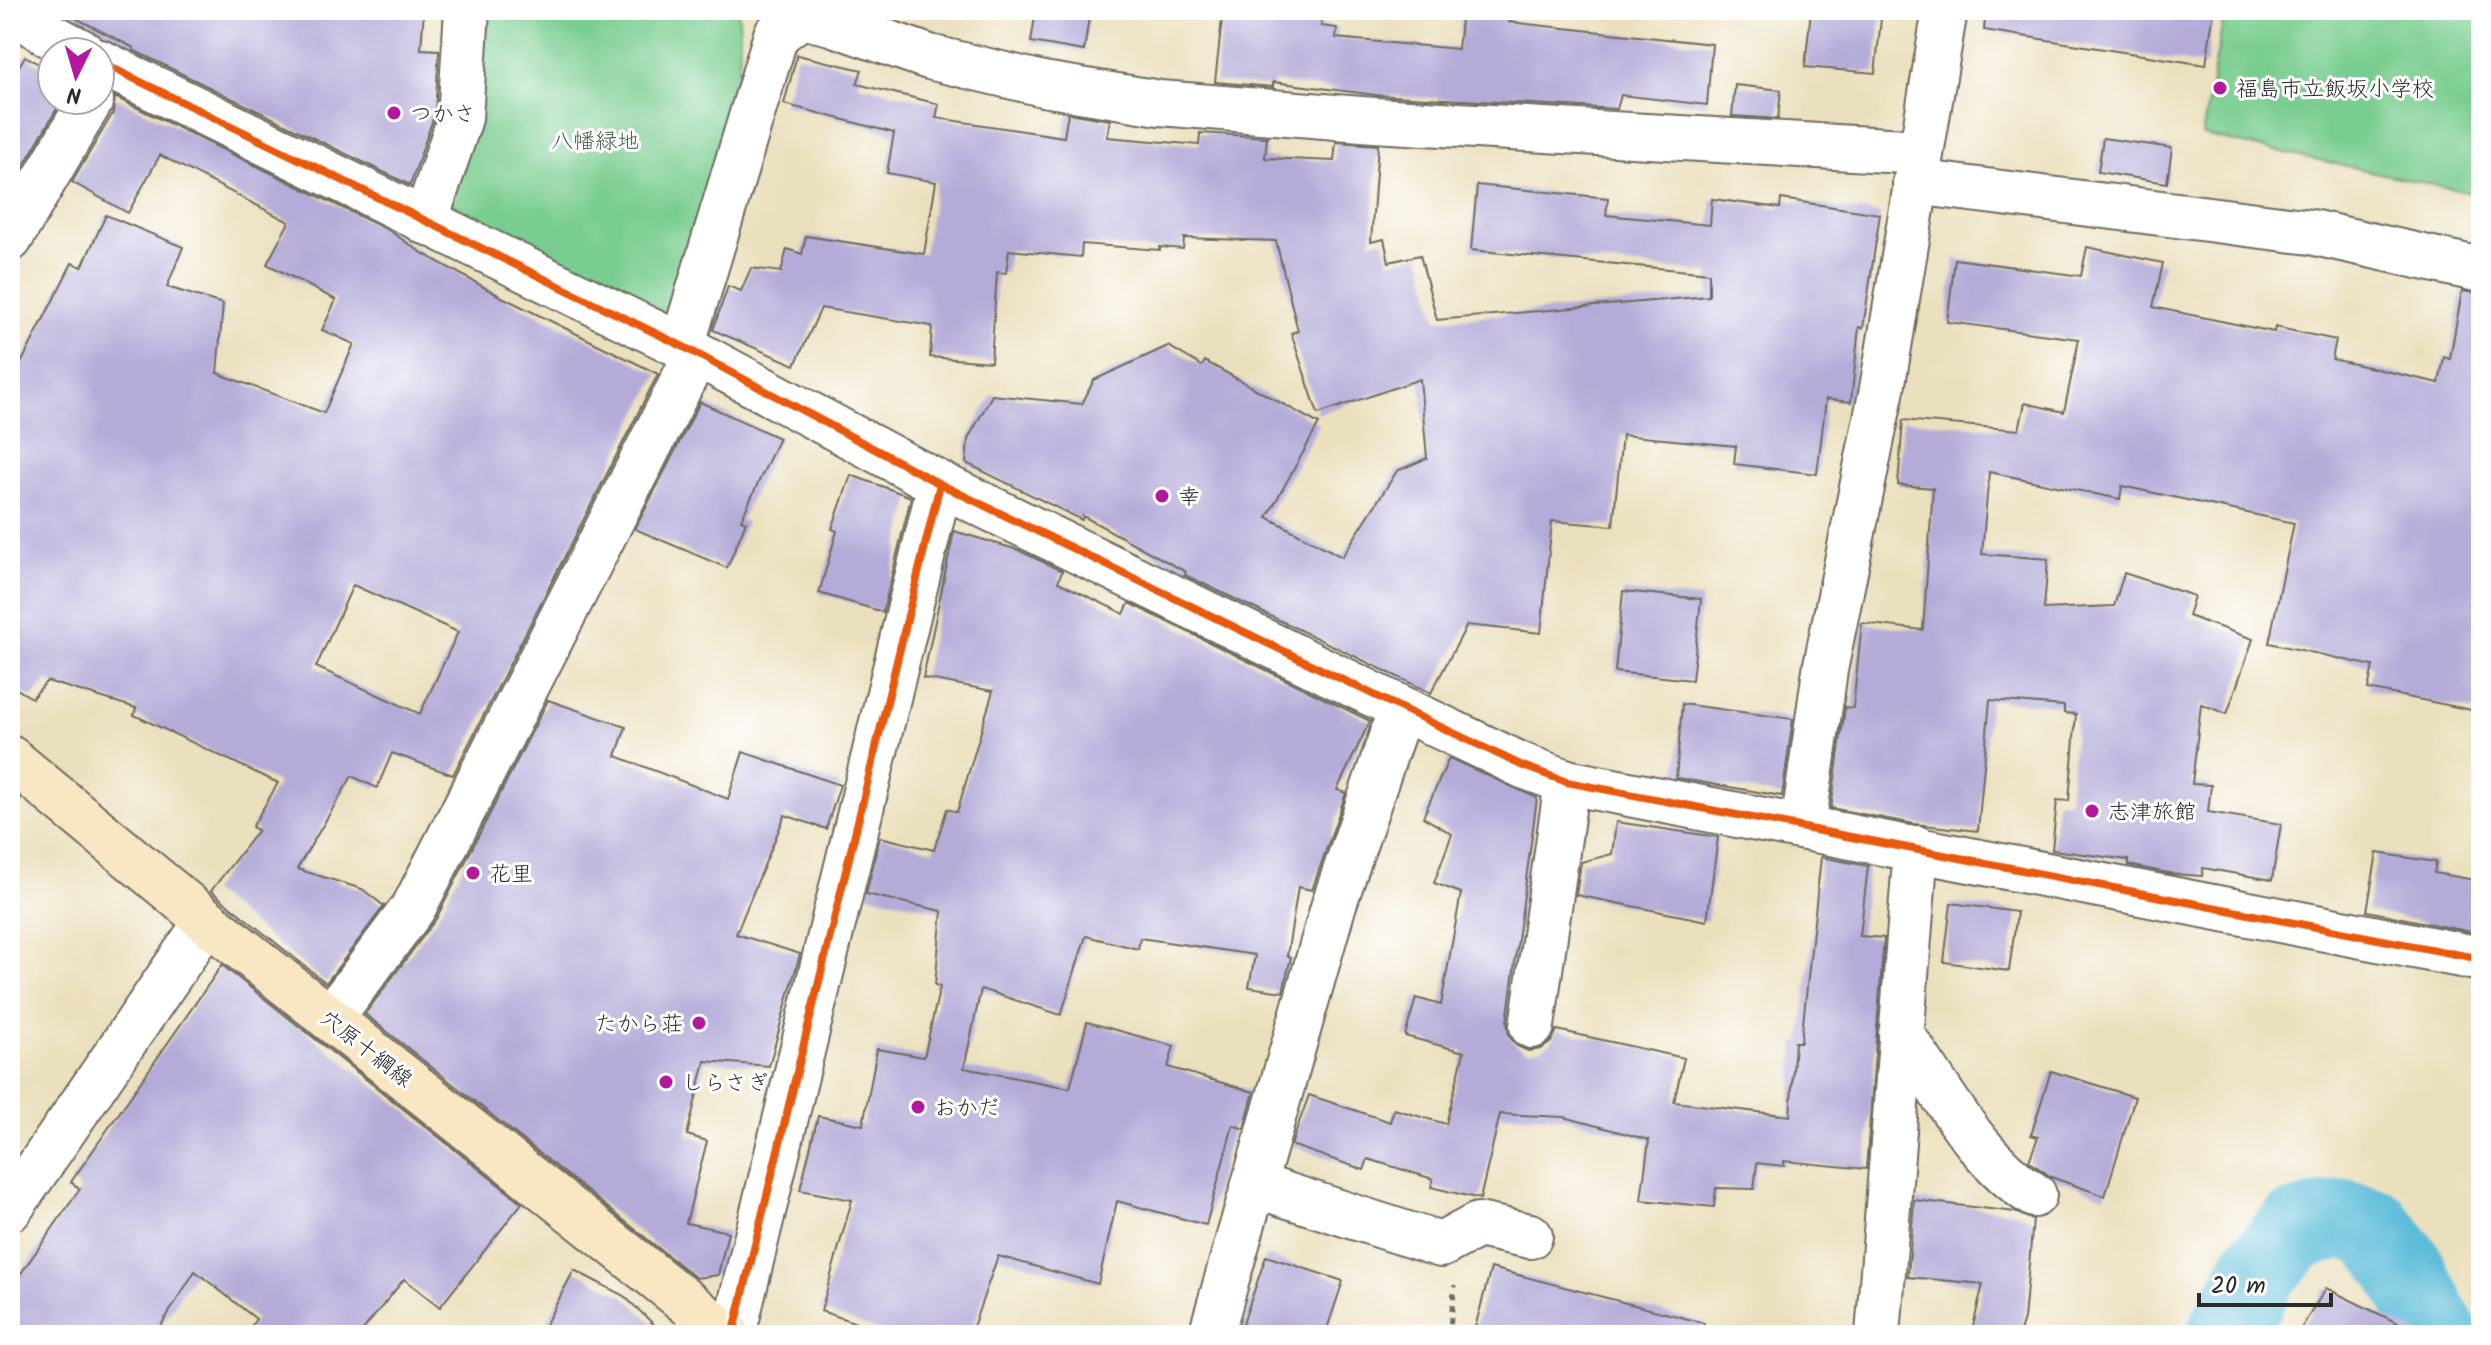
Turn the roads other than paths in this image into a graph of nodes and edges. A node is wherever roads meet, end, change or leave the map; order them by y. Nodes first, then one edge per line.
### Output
1 (467, 10) edge
2 (1945, 10) edge
3 (801, 13) edge
4 (116, 72) edge
5 (53, 116) edge
6 (1918, 167) junction
7 (425, 222) junction
8 (10, 239) edge
9 (2481, 270) edge
10 (689, 351) junction
11 (940, 484) junction
12 (1401, 708) junction
13 (10, 758) edge
14 (1567, 782) junction
15 (1803, 827) junction
16 (1916, 848) junction
17 (207, 921) junction
18 (2481, 959) edge
19 (330, 1019) junction
20 (1532, 1026) dead end
21 (1901, 1034) junction
22 (1255, 1185) junction
23 (2034, 1195) dead end
24 (10, 1209) edge
25 (1530, 1236) dead end
26 (730, 1335) edge
27 (1211, 1335) edge
28 (1878, 1335) edge

1 - 7 street
2 - 6 street
3 - 6 street
3 - 10 street
4 - 7 street
5 - 8 street
6 - 9 street
6 - 15 street
7 - 10 street
10 - 11 street
10 - 19 street
11 - 12 street
11 - 26 street
12 - 14 street
12 - 22 street
13 - 17 main road, 穴原十綱線
14 - 15 street
14 - 20 street
15 - 16 street
16 - 18 street
16 - 21 street
17 - 19 main road, 穴原十綱線
17 - 24 street
19 - 26 main road, 穴原十綱線
21 - 23 street
21 - 28 street
22 - 25 street
22 - 27 street

